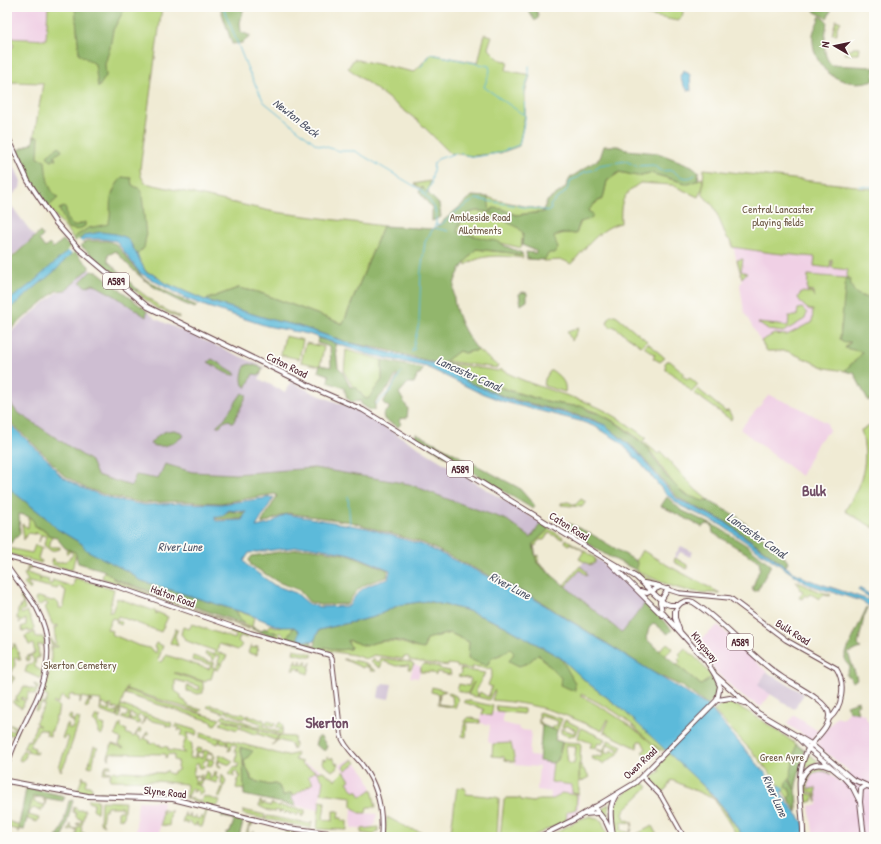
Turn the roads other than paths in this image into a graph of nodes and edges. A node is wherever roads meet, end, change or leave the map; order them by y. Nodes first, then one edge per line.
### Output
1 (7, 135) edge
2 (7, 557) edge
3 (609, 561) junction
4 (10, 569) dead end
5 (644, 583) junction
6 (660, 587) junction
7 (668, 590) junction
8 (640, 591) junction
9 (652, 591) junction
10 (661, 600) junction
11 (678, 605) junction
12 (667, 619) junction
13 (680, 632) junction
14 (715, 675) junction
15 (716, 702) junction
16 (748, 704) junction
17 (829, 719) junction
18 (798, 738) junction
19 (811, 744) junction
20 (808, 748) junction
21 (7, 767) edge
22 (834, 769) junction
23 (642, 776) junction
24 (7, 781) edge
25 (799, 784) junction
26 (866, 786) junction
27 (874, 789) edge
28 (618, 794) junction
29 (860, 802) junction
30 (594, 808) junction
31 (597, 813) junction
32 (581, 815) junction
33 (362, 837) edge
34 (381, 837) edge
35 (539, 837) edge
36 (612, 837) edge
37 (684, 837) edge
38 (803, 837) edge
39 (864, 837) edge

1 - 3 main road, Caton Road / A589
2 - 34 street, Halton Road
3 - 5 main road, Caton Road / A589
3 - 8 main road, Caton Road / A589
4 - 21 street
5 - 6 main road
5 - 9 main road, Caton Road / A589
6 - 7 street, Bulk Road
6 - 9 main road
7 - 10 main road
7 - 17 street, Bulk Road
8 - 9 main road
8 - 12 main road, Caton Road / A589
9 - 10 main road, Caton Road / A589
10 - 11 main road, Caton Road / A589
10 - 12 main road
11 - 13 main road, A589
11 - 17 main road, A589
12 - 13 main road, A589
13 - 14 main road, Kingsway / A589
14 - 15 main road, A589
14 - 16 main road, Kingsway
15 - 16 main road
15 - 23 main road, Owen Road
16 - 18 main road, Kingsway
17 - 19 main road, Bulk Road
18 - 19 main road
18 - 20 main road
19 - 20 main road, Bulk Road
19 - 26 main road
20 - 22 main road
20 - 25 main road, Bulk Road
22 - 25 main road
22 - 29 main road
23 - 28 main road, Owen Road
23 - 37 street
24 - 33 main road, Slyne Road
25 - 38 main road, Bulk Road
26 - 27 main road
26 - 29 main road
28 - 30 main road, Owen Road
28 - 36 main road
29 - 39 main road
30 - 31 main road
30 - 32 main road, Owen Road
31 - 32 main road
31 - 36 main road
32 - 35 main road, Owen Road

